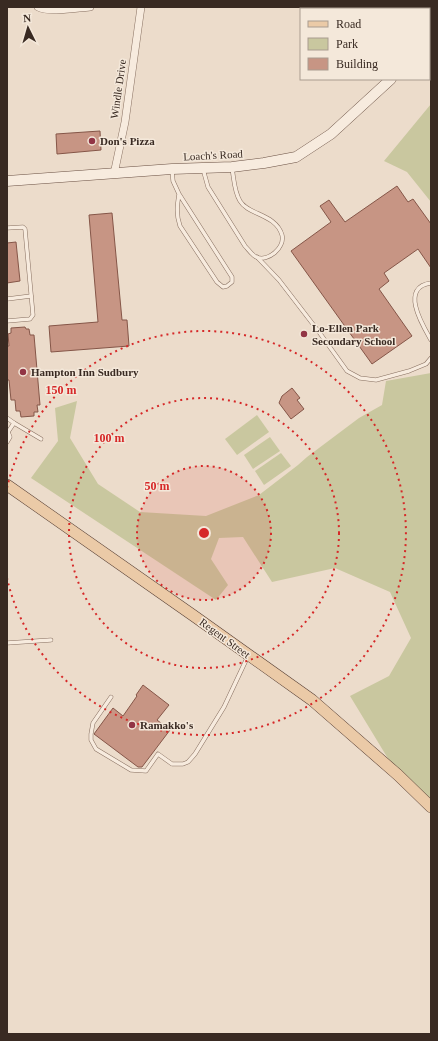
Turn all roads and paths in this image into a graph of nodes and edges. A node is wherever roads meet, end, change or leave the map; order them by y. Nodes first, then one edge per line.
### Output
1 (38, 7) edge
2 (90, 7) edge
3 (141, 7) edge
4 (391, 80) edge
5 (232, 167) junction
6 (202, 168) junction
7 (172, 169) junction
8 (114, 174) junction
9 (7, 181) edge
10 (179, 194) junction
11 (7, 228) edge
12 (257, 257) junction
13 (431, 283) edge
14 (31, 296) junction
15 (7, 299) edge
16 (7, 321) edge
17 (431, 340) edge
18 (431, 358) edge
19 (7, 418) edge
20 (14, 423) junction
21 (8, 432) edge
22 (41, 439) dead end
23 (7, 442) edge
24 (7, 485) edge
25 (50, 640) dead end
26 (7, 644) edge
27 (249, 655) junction
28 (111, 697) dead end
29 (431, 807) edge

1 - 2 street
3 - 8 street, Windle Drive
4 - 5 street, Loach's Road
5 - 6 street, Loach's Road
5 - 12 lane
6 - 7 street, Loach's Road
6 - 12 lane
7 - 8 street, Loach's Road
7 - 10 lane
8 - 9 street, Loach's Road
10 - 10 lane
11 - 14 lane
12 - 18 lane
13 - 17 lane
14 - 15 lane
14 - 16 lane
19 - 20 lane
20 - 21 lane
20 - 22 lane
21 - 23 lane
24 - 27 main road, Regent Street
25 - 26 lane
27 - 28 lane
27 - 29 main road, Regent Street

